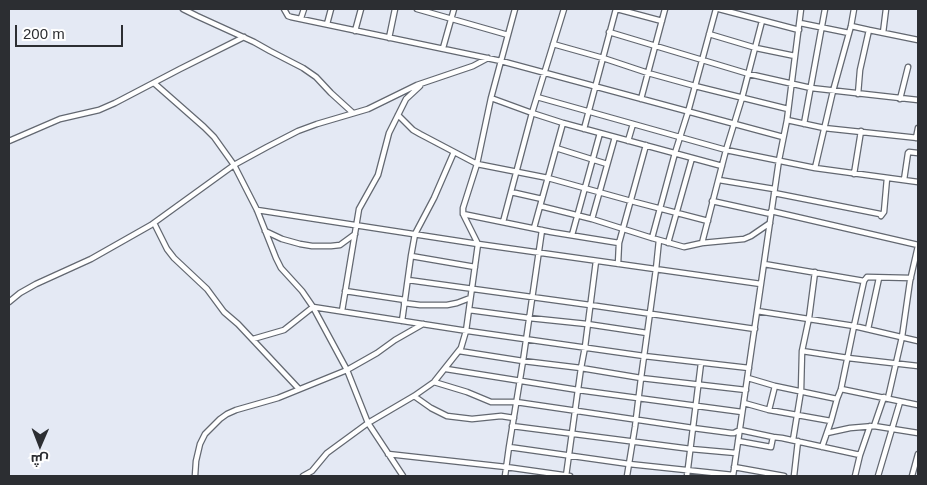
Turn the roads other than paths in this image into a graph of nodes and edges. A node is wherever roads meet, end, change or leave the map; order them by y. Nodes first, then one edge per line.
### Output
1 (183, 9) edge
2 (284, 9) edge
3 (304, 9) edge
4 (331, 9) edge
5 (361, 9) edge
6 (395, 9) edge
7 (417, 9) edge
8 (454, 9) edge
9 (515, 9) edge
10 (564, 9) edge
11 (616, 9) edge
12 (665, 9) edge
13 (717, 9) edge
14 (801, 9) edge
15 (825, 9) edge
16 (854, 9) edge
17 (886, 9) edge
18 (301, 18) junction
19 (451, 19) junction
20 (662, 21) junction
21 (762, 21) junction
22 (326, 24) junction
23 (800, 24) junction
24 (851, 26) junction
25 (821, 28) junction
26 (799, 30) junction
27 (869, 30) junction
28 (355, 31) junction
29 (609, 32) junction
30 (849, 33) junction
31 (883, 33) junction
32 (508, 34) junction
33 (709, 34) junction
34 (244, 37) junction
35 (389, 38) junction
36 (918, 40) edge
37 (553, 44) junction
38 (655, 46) junction
39 (443, 48) junction
40 (756, 48) junction
41 (795, 56) junction
42 (488, 58) junction
43 (603, 58) junction
44 (702, 60) junction
45 (501, 61) junction
46 (908, 68) dead end
47 (545, 72) junction
48 (648, 73) junction
49 (749, 74) junction
50 (154, 83) junction
51 (423, 83) junction
52 (791, 84) junction
53 (595, 86) junction
54 (695, 86) junction
55 (811, 88) junction
56 (833, 91) junction
57 (858, 94) junction
58 (537, 97) junction
59 (491, 98) junction
60 (641, 98) junction
61 (742, 98) junction
62 (900, 99) junction
63 (918, 100) edge
64 (788, 110) junction
65 (588, 112) junction
66 (688, 112) junction
67 (354, 113) junction
68 (532, 113) junction
69 (398, 115) junction
70 (786, 120) junction
71 (563, 123) junction
72 (632, 124) junction
73 (734, 124) junction
74 (804, 124) junction
75 (824, 128) junction
76 (918, 128) edge
77 (584, 129) junction
78 (861, 132) junction
79 (600, 133) junction
80 (615, 137) junction
81 (783, 137) junction
82 (680, 138) junction
83 (917, 138) edge
84 (9, 140) edge
85 (628, 140) junction
86 (646, 145) junction
87 (556, 148) junction
88 (726, 150) junction
89 (454, 152) junction
90 (675, 153) junction
91 (918, 153) edge
92 (692, 158) junction
93 (592, 160) junction
94 (779, 160) junction
95 (477, 164) junction
96 (608, 164) junction
97 (234, 165) junction
98 (722, 166) junction
99 (815, 168) junction
100 (516, 172) junction
101 (854, 174) junction
102 (548, 178) junction
103 (887, 178) junction
104 (718, 180) junction
105 (904, 180) junction
106 (918, 182) edge
107 (584, 188) junction
108 (774, 191) junction
109 (511, 192) junction
110 (600, 192) junction
111 (542, 199) junction
112 (631, 201) junction
113 (712, 201) junction
114 (540, 206) junction
115 (660, 209) junction
116 (257, 210) junction
117 (677, 213) junction
118 (771, 213) junction
119 (463, 214) junction
120 (577, 215) junction
121 (592, 219) junction
122 (708, 220) junction
123 (503, 222) junction
124 (770, 222) junction
125 (154, 223) junction
126 (356, 226) junction
127 (534, 228) junction
128 (623, 229) junction
129 (542, 230) junction
130 (265, 231) junction
131 (354, 234) junction
132 (416, 234) junction
133 (572, 235) junction
134 (652, 238) junction
135 (659, 240) junction
136 (619, 243) junction
137 (668, 243) junction
138 (702, 243) junction
139 (478, 244) junction
140 (918, 246) edge
141 (539, 252) junction
142 (411, 256) junction
143 (596, 261) junction
144 (618, 264) junction
145 (764, 264) junction
146 (476, 267) junction
147 (656, 269) junction
148 (815, 272) junction
149 (879, 278) junction
150 (408, 280) junction
151 (911, 280) junction
152 (864, 281) junction
153 (917, 282) edge
154 (761, 284) junction
155 (472, 289) junction
156 (345, 291) junction
157 (532, 297) junction
158 (470, 298) junction
159 (9, 302) edge
160 (404, 302) junction
161 (590, 305) junction
162 (313, 307) junction
163 (469, 310) junction
164 (342, 311) junction
165 (757, 311) junction
166 (650, 314) junction
167 (529, 318) junction
168 (808, 318) junction
169 (402, 321) junction
170 (423, 324) junction
171 (588, 324) junction
172 (854, 326) junction
173 (755, 329) junction
174 (868, 329) junction
175 (466, 331) junction
176 (647, 333) junction
177 (902, 337) junction
178 (253, 339) junction
179 (526, 339) junction
180 (918, 341) edge
181 (585, 347) junction
182 (459, 351) junction
183 (802, 351) junction
184 (644, 356) junction
185 (848, 358) junction
186 (523, 361) junction
187 (895, 362) junction
188 (701, 363) junction
189 (918, 366) edge
190 (446, 368) junction
191 (581, 368) junction
192 (749, 368) junction
193 (346, 370) junction
194 (641, 378) junction
195 (748, 378) junction
196 (520, 381) junction
197 (434, 382) junction
198 (698, 385) junction
199 (775, 386) junction
200 (299, 389) junction
201 (841, 389) junction
202 (578, 390) junction
203 (746, 390) junction
204 (801, 391) junction
205 (414, 396) junction
206 (638, 397) junction
207 (886, 398) junction
208 (837, 399) junction
209 (516, 402) junction
210 (900, 402) junction
211 (744, 403) junction
212 (918, 405) edge
213 (696, 406) junction
214 (769, 410) junction
215 (575, 411) junction
216 (742, 412) junction
217 (797, 415) junction
218 (514, 418) junction
219 (636, 419) junction
220 (831, 421) junction
221 (368, 423) junction
222 (512, 426) junction
223 (872, 426) junction
224 (693, 428) junction
225 (892, 429) junction
226 (740, 430) junction
227 (918, 432) edge
228 (572, 433) junction
229 (827, 433) junction
230 (773, 437) junction
231 (632, 440) junction
232 (738, 441) junction
233 (796, 441) junction
234 (509, 447) junction
235 (822, 447) junction
236 (691, 449) junction
237 (736, 453) junction
238 (388, 454) junction
239 (569, 454) junction
240 (918, 454) edge
241 (860, 455) junction
242 (629, 464) junction
243 (506, 467) junction
244 (734, 467) junction
245 (687, 473) edge
246 (733, 475) edge
247 (195, 476) edge
248 (303, 476) edge
249 (403, 476) edge
250 (505, 476) edge
251 (567, 476) edge
252 (627, 476) edge
253 (775, 476) edge
254 (784, 476) edge
255 (794, 476) edge
256 (855, 476) edge
257 (878, 476) edge
258 (912, 476) edge

1 - 34 street
2 - 18 street
3 - 18 street
4 - 22 street
5 - 28 street
6 - 35 street
7 - 19 street
8 - 19 street
9 - 32 street
10 - 37 street
11 - 20 street
11 - 29 street
12 - 20 street
13 - 21 street
13 - 33 street
14 - 23 street
15 - 25 street
16 - 24 street
17 - 31 street
18 - 22 street
19 - 32 street
19 - 39 street
20 - 38 street
21 - 26 street
21 - 40 street
22 - 28 street
23 - 25 street
23 - 26 street
24 - 27 street
24 - 30 street
25 - 30 street
25 - 55 street
26 - 41 street
27 - 31 street
27 - 57 street
28 - 35 street
29 - 38 street
29 - 43 street
30 - 56 street
31 - 36 street
32 - 45 street
33 - 40 street
33 - 44 street
34 - 50 street
34 - 67 street
35 - 39 street
37 - 43 street
37 - 47 street
38 - 44 street
38 - 48 street
39 - 42 street
40 - 41 street
40 - 49 street
41 - 52 street
42 - 45 street
42 - 51 street
43 - 48 street
43 - 53 street
44 - 49 street
44 - 54 street
45 - 47 street
45 - 59 street
46 - 62 street
47 - 53 street
47 - 58 street
48 - 54 street
48 - 60 street
49 - 52 street
49 - 61 street
50 - 84 street
50 - 97 street
51 - 67 street
51 - 69 street
52 - 55 street
52 - 64 street
53 - 60 street
53 - 65 street
54 - 61 street
54 - 66 street
55 - 56 street
55 - 74 street
56 - 57 street
56 - 75 street
57 - 62 street
58 - 65 street
58 - 68 street
59 - 68 street
59 - 95 street
60 - 66 street
61 - 64 street
61 - 73 street
62 - 63 street
64 - 70 street
65 - 72 street
65 - 77 street
66 - 73 street
66 - 82 street
67 - 97 street
68 - 71 street
68 - 100 street
69 - 89 street
69 - 126 street
70 - 74 street
70 - 81 street
71 - 77 street
71 - 87 street
72 - 82 street
72 - 85 street
73 - 81 street
73 - 88 street
74 - 75 street
75 - 78 street
75 - 99 street
76 - 83 street
77 - 79 street
78 - 83 street
78 - 101 street
79 - 80 street
79 - 93 street
80 - 85 street
80 - 96 street
81 - 94 street
82 - 88 street
82 - 90 street
85 - 86 street
86 - 90 street
86 - 112 street
87 - 93 street
87 - 102 street
88 - 94 street
88 - 98 street
89 - 95 street
89 - 132 street
90 - 92 street
90 - 115 street
91 - 105 street
92 - 98 street
92 - 117 street
93 - 96 street
93 - 107 street
94 - 99 street
94 - 108 street
95 - 100 street
95 - 119 street
96 - 110 street
97 - 116 street
97 - 125 street
98 - 104 street
99 - 101 street
100 - 102 street
100 - 109 street
101 - 103 street
102 - 107 street
102 - 111 street
103 - 105 street
103 - 108 street
104 - 108 street
104 - 113 street
105 - 106 street
107 - 110 street
107 - 120 street
108 - 118 street
109 - 111 street
109 - 123 street
110 - 112 street
110 - 121 street
111 - 114 street
112 - 115 street
112 - 128 street
113 - 118 street
113 - 122 street
114 - 120 street
114 - 127 street
115 - 117 street
115 - 134 street
116 - 126 street
116 - 130 street
117 - 122 street
117 - 137 street
118 - 124 street
118 - 140 street
119 - 123 street
119 - 139 street
120 - 121 street
120 - 133 street
121 - 128 street
122 - 138 street
123 - 127 street
124 - 138 street
124 - 145 street
125 - 159 street
125 - 178 street
126 - 131 street
126 - 132 street
127 - 129 street
128 - 134 street
128 - 136 street
129 - 133 street
129 - 141 street
130 - 131 street
130 - 162 street
131 - 156 street
132 - 139 street
132 - 142 street
133 - 136 street
134 - 135 street
135 - 137 street
135 - 147 street
136 - 144 street
137 - 138 street
139 - 141 street
139 - 146 street
140 - 151 street
141 - 143 street
141 - 157 street
142 - 146 street
142 - 150 street
143 - 144 street
143 - 161 street
144 - 147 street
145 - 148 street
145 - 154 street
146 - 155 street
147 - 154 street
147 - 166 street
148 - 152 street
148 - 168 street
149 - 151 street
149 - 152 street
149 - 174 street
150 - 155 street
150 - 160 street
151 - 153 street
151 - 177 street
152 - 172 street
154 - 165 street
155 - 157 street
155 - 158 street
156 - 160 street
156 - 164 street
157 - 161 street
157 - 167 street
158 - 160 street
158 - 163 street
160 - 169 street
161 - 166 street
161 - 171 street
162 - 164 street
162 - 178 street
162 - 193 street
163 - 167 street
163 - 175 street
164 - 169 street
165 - 168 street
165 - 173 street
166 - 173 street
166 - 176 street
167 - 171 street
167 - 179 street
168 - 172 street
168 - 183 street
169 - 170 street
170 - 175 street
170 - 193 street
171 - 176 street
171 - 181 street
172 - 174 street
172 - 185 street
173 - 192 street
174 - 177 street
175 - 179 street
175 - 182 street
176 - 184 street
177 - 180 street
177 - 187 street
178 - 200 street
179 - 181 street
179 - 186 street
181 - 184 street
181 - 191 street
182 - 186 street
182 - 190 street
183 - 185 street
183 - 204 street
184 - 188 street
184 - 194 street
185 - 187 street
185 - 201 street
186 - 191 street
186 - 196 street
187 - 189 street
187 - 207 street
188 - 192 street
188 - 198 street
190 - 196 street
190 - 197 street
191 - 194 street
191 - 202 street
192 - 195 street
193 - 200 street
193 - 221 street
194 - 198 street
194 - 206 street
195 - 199 street
195 - 203 street
196 - 202 street
196 - 209 street
197 - 205 street
197 - 209 street
198 - 203 street
198 - 213 street
199 - 204 street
199 - 214 street
200 - 247 street
201 - 207 street
201 - 208 street
202 - 206 street
202 - 215 street
203 - 211 street
204 - 208 street
204 - 217 street
205 - 218 street
205 - 221 street
206 - 213 street
206 - 219 street
207 - 210 street
207 - 223 street
208 - 220 street
209 - 215 street
209 - 218 street
210 - 212 street
210 - 225 street
211 - 214 street
211 - 216 street
213 - 216 street
213 - 224 street
214 - 217 street
215 - 219 street
215 - 228 street
216 - 226 street
217 - 220 street
217 - 233 street
218 - 222 street
219 - 224 street
219 - 231 street
220 - 229 street
221 - 238 street
221 - 248 street
222 - 228 street
222 - 234 street
223 - 225 street
223 - 229 street
223 - 241 street
224 - 226 street
224 - 236 street
225 - 227 street
225 - 257 street
226 - 230 street
226 - 232 street
228 - 231 street
228 - 239 street
229 - 235 street
230 - 232 street
230 - 233 street
231 - 236 street
231 - 242 street
232 - 237 street
233 - 235 street
233 - 255 street
234 - 239 street
234 - 243 street
235 - 241 street
236 - 237 street
236 - 245 street
237 - 244 street
238 - 243 street
238 - 249 street
239 - 242 street
239 - 251 street
240 - 258 street
241 - 256 street
242 - 245 street
242 - 252 street
243 - 250 street
243 - 251 street
244 - 246 street
244 - 253 street
245 - 246 street
253 - 254 street

